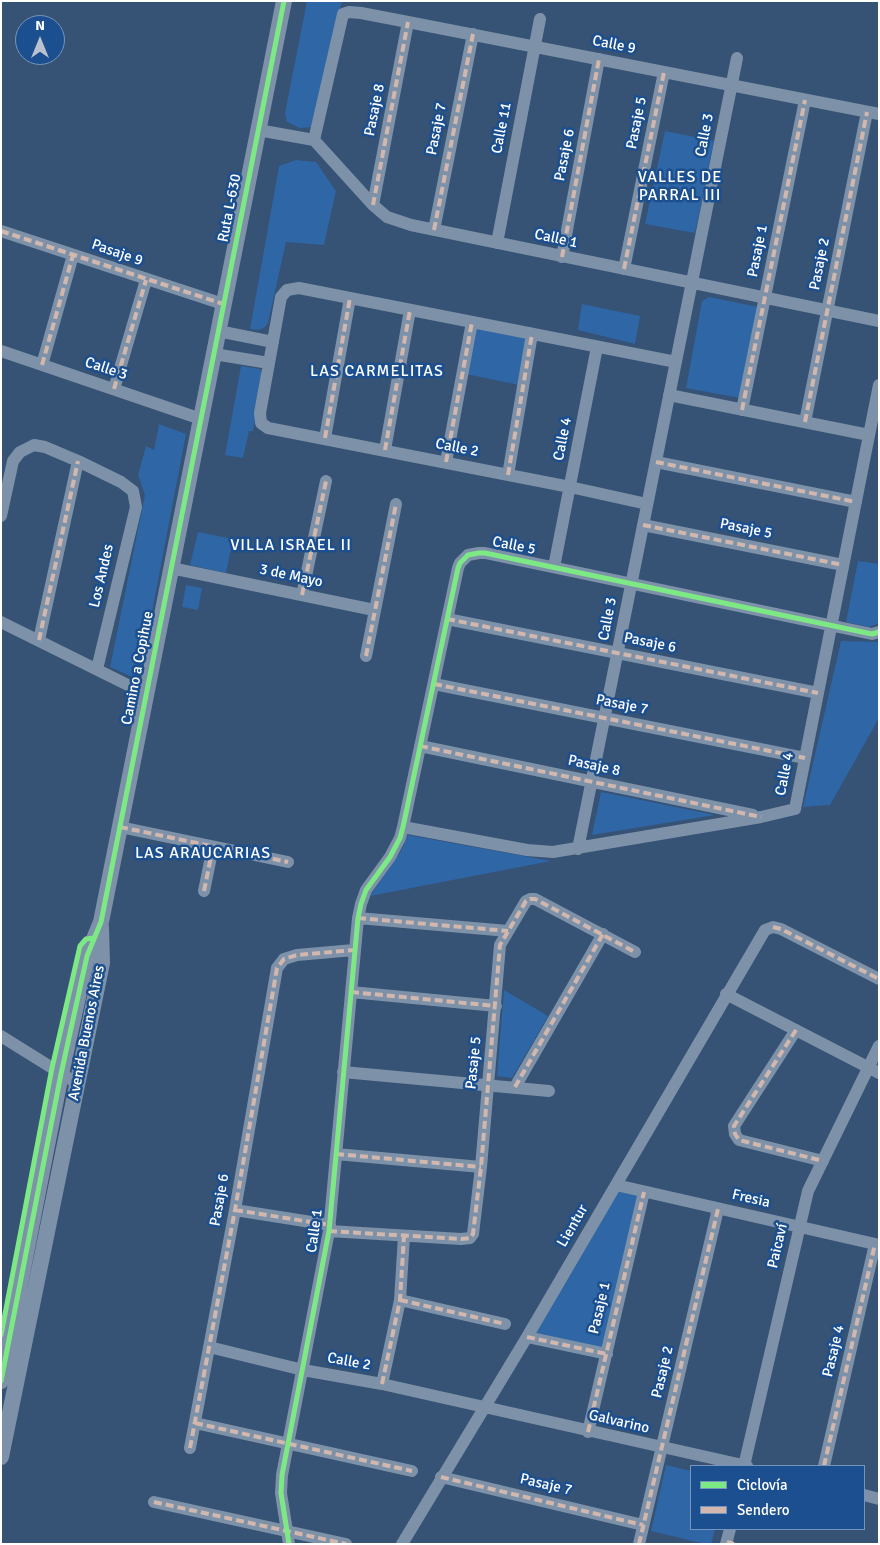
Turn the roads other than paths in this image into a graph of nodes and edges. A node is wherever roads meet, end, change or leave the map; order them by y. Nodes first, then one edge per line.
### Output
1 (284, 1) edge
2 (540, 19) dead end
3 (408, 22) junction
4 (472, 34) junction
5 (535, 46) junction
6 (738, 58) dead end
7 (600, 59) junction
8 (664, 72) junction
9 (732, 85) junction
10 (805, 100) junction
11 (873, 113) edge
12 (258, 130) junction
13 (314, 140) junction
14 (373, 205) junction
15 (434, 230) junction
16 (2, 233) edge
17 (497, 243) junction
18 (73, 255) junction
19 (562, 257) junction
20 (624, 269) junction
21 (146, 280) junction
22 (692, 284) junction
23 (350, 298) junction
24 (765, 298) junction
25 (223, 304) junction
26 (410, 310) junction
27 (827, 311) junction
28 (879, 321) edge
29 (472, 322) junction
30 (218, 331) junction
31 (532, 334) junction
32 (273, 342) junction
33 (597, 347) junction
34 (1, 351) edge
35 (214, 354) junction
36 (676, 362) junction
37 (269, 363) junction
38 (42, 365) junction
39 (879, 385) edge
40 (114, 389) junction
41 (669, 395) junction
42 (742, 410) junction
43 (201, 419) junction
44 (805, 422) junction
45 (869, 435) junction
46 (325, 438) junction
47 (385, 450) junction
48 (78, 461) junction
49 (446, 462) junction
50 (656, 462) junction
51 (508, 475) junction
52 (326, 481) dead end
53 (570, 487) junction
54 (856, 502) junction
55 (396, 504) dead end
56 (648, 504) junction
57 (1, 516) edge
58 (643, 525) junction
59 (843, 565) junction
60 (554, 567) junction
61 (171, 568) junction
62 (632, 583) junction
63 (302, 595) junction
64 (374, 610) junction
65 (447, 619) junction
66 (1, 622) edge
67 (831, 625) junction
68 (876, 633) edge
69 (39, 640) junction
70 (617, 653) junction
71 (366, 656) dead end
72 (97, 669) junction
73 (434, 684) junction
74 (818, 693) junction
75 (146, 694) junction
76 (604, 718) junction
77 (420, 746) junction
78 (805, 758) junction
79 (592, 782) junction
80 (761, 817) junction
81 (120, 827) junction
82 (403, 827) junction
83 (213, 847) junction
84 (578, 849) junction
85 (288, 862) dead end
86 (204, 891) dead end
87 (358, 918) junction
88 (101, 922) junction
89 (508, 931) junction
90 (603, 934) junction
91 (354, 950) junction
92 (635, 952) dead end
93 (879, 979) edge
94 (351, 992) junction
95 (726, 994) junction
96 (496, 1006) junction
97 (796, 1030) junction
98 (1, 1036) edge
99 (879, 1046) edge
100 (874, 1070) edge
101 (343, 1072) junction
102 (61, 1074) junction
103 (78, 1084) junction
104 (488, 1085) junction
105 (515, 1087) junction
106 (549, 1091) dead end
107 (336, 1154) junction
108 (823, 1161) junction
109 (481, 1167) junction
110 (616, 1185) junction
111 (644, 1192) junction
112 (718, 1208) junction
113 (235, 1210) junction
114 (799, 1227) junction
115 (329, 1228) junction
116 (404, 1236) junction
117 (877, 1244) edge
118 (400, 1300) junction
119 (505, 1324) dead end
120 (527, 1337) junction
121 (209, 1347) junction
122 (607, 1354) junction
123 (303, 1370) junction
124 (1, 1381) edge
125 (382, 1384) junction
126 (484, 1407) junction
127 (195, 1423) junction
128 (588, 1432) junction
129 (288, 1444) junction
130 (190, 1448) dead end
131 (661, 1448) junction
132 (1, 1457) edge
133 (740, 1465) edge
134 (745, 1465) edge
135 (824, 1465) edge
136 (412, 1471) dead end
137 (441, 1478) junction
138 (865, 1495) edge
139 (879, 1499) edge
140 (154, 1502) dead end
141 (643, 1525) junction
142 (730, 1530) edge
143 (286, 1531) junction
144 (729, 1543) edge
145 (289, 1544) edge
146 (346, 1544) edge
147 (402, 1544) edge
148 (639, 1544) edge

1 - 12 street, Ruta L-630
2 - 5 street, Calle 11
3 - 4 street, Calle 9
3 - 13 street, Calle 9
3 - 14 street, Pasaje 8
4 - 5 street, Calle 9
4 - 15 street, Pasaje 7
5 - 7 street, Calle 9
5 - 17 street, Calle 11
6 - 9 street, Calle 3
7 - 8 street, Calle 9
7 - 19 street, Pasaje 6
8 - 9 street, Calle 9
8 - 20 street, Pasaje 5
9 - 10 street, Calle 9
9 - 22 street, Calle 3
10 - 11 street, Calle 9
10 - 24 street, Pasaje 1
11 - 27 street, Pasaje 2
12 - 13 street
12 - 25 street, Ruta L-630
13 - 14 street, Calle 1
14 - 15 street, Calle 1
15 - 17 street, Calle 1
16 - 18 street, Pasaje 9
17 - 19 street, Calle 1
18 - 21 street, Pasaje 9
18 - 38 street
19 - 20 street, Calle 1
20 - 22 street, Calle 1
21 - 25 street, Pasaje 9
21 - 40 street
22 - 24 street, Calle 1
22 - 36 street, Calle 3
23 - 26 street
23 - 32 street
23 - 46 street
24 - 27 street, Calle 1
24 - 42 street, Pasaje 1
25 - 30 street, Ruta L-630
26 - 29 street
26 - 47 street
27 - 28 street, Calle 1
27 - 44 street, Pasaje 2
29 - 31 street
29 - 49 street
30 - 32 street
30 - 35 street, Ruta L-630
31 - 33 street
31 - 51 street
32 - 37 street
33 - 36 street
33 - 53 street, Calle 4
34 - 38 street, Calle 3
35 - 37 street
35 - 43 street, Ruta L-630
36 - 41 street, Calle 3
37 - 46 street, Calle 2
38 - 40 street, Calle 3
39 - 45 street, Calle 4
40 - 43 street, Calle 3
41 - 42 street
41 - 50 street, Calle 3
42 - 44 street
43 - 61 street, Camino a Copihue
44 - 45 street
45 - 54 street, Calle 4
46 - 47 street, Calle 2
47 - 49 street, Calle 2
48 - 57 street
48 - 69 street
48 - 72 street, Los Andes
49 - 51 street, Calle 2
50 - 54 street
50 - 56 street, Calle 3
51 - 53 street, Calle 2
52 - 63 street
53 - 56 street, Calle 2
53 - 60 street, Calle 4
54 - 59 street, Calle 4
55 - 64 street
56 - 58 street, Calle 3
58 - 59 street, Pasaje 5
58 - 62 street, Calle 3
59 - 67 street, Calle 4
60 - 62 street, Calle 5
60 - 65 street, Calle 5
61 - 63 street, 3 de Mayo
61 - 75 street, Camino a Copihue
62 - 67 street, Calle 5
62 - 70 street, Calle 3
63 - 64 street, 3 de Mayo
64 - 71 street
65 - 70 street, Pasaje 6
65 - 73 street, Calle 5
66 - 69 street
67 - 68 street, Calle 5
67 - 74 street, Calle 4
69 - 72 street
70 - 74 street, Pasaje 6
70 - 76 street, Calle 3
72 - 75 street
73 - 76 street, Pasaje 7
73 - 77 street, Calle 5
74 - 78 street, Calle 4
75 - 81 street, Camino a Copihue
76 - 78 street, Pasaje 7
76 - 79 street, Calle 3
77 - 79 street, Pasaje 8
77 - 82 street, Calle 5
78 - 80 street, Calle 4
79 - 80 street, Pasaje 8
79 - 84 street, Calle 3
80 - 84 street, Calle 4
81 - 83 street
81 - 88 street, Camino a Copihue
82 - 84 street, Calle 4
82 - 87 street, Calle 5
83 - 85 street
83 - 86 street
87 - 89 street
87 - 91 street, Calle 1
88 - 102 street, Avenida Buenos Aires
88 - 103 street, Avenida Buenos Aires
89 - 90 street, Pasaje 5
89 - 96 street, Pasaje 5
90 - 92 street
90 - 105 street
91 - 94 street, Calle 1
91 - 113 street, Pasaje 6
93 - 95 street, Lientur
94 - 96 street
94 - 101 street, Calle 1
95 - 97 street
95 - 110 street, Lientur
96 - 104 street, Pasaje 5
97 - 100 street
97 - 108 street
98 - 102 street
99 - 100 street, Paicaví
100 - 108 street, Paicaví
101 - 104 street
101 - 107 street, Calle 1
102 - 103 street
102 - 124 street, Avenida Buenos Aires
103 - 132 street, Avenida Buenos Aires
104 - 105 street
104 - 109 street, Pasaje 5
105 - 106 street
107 - 109 street
107 - 115 street, Calle 1
108 - 114 street, Paicaví
109 - 116 street, Pasaje 5
110 - 111 street, Fresia
110 - 120 street, Lientur
111 - 112 street, Fresia
111 - 122 street, Pasaje 1
112 - 114 street, Fresia
112 - 131 street, Pasaje 2
113 - 115 street
113 - 121 street, Pasaje 6
114 - 117 street, Fresia
114 - 134 street, Paicaví
115 - 116 street
115 - 123 street, Calle 1
116 - 118 street
117 - 135 street, Pasaje 4
118 - 119 street
118 - 125 street
120 - 122 street
120 - 126 street, Lientur
121 - 123 street, Calle 2
121 - 127 street, Pasaje 6
122 - 128 street, Pasaje 1
123 - 125 street, Calle 2
123 - 129 street, Calle 1
125 - 126 street, Calle 2
126 - 128 street, Galvarino
126 - 137 street, Lientur
127 - 129 street
127 - 130 street, Pasaje 6
128 - 131 street, Galvarino
129 - 136 street
129 - 143 street, Calle 1
131 - 133 street, Galvarino
131 - 141 street, Pasaje 2
137 - 141 street, Pasaje 7
137 - 147 street, Lientur
138 - 139 street
140 - 143 street
141 - 148 street, Pasaje 2
142 - 144 street
143 - 145 street, Calle 1
143 - 146 street

